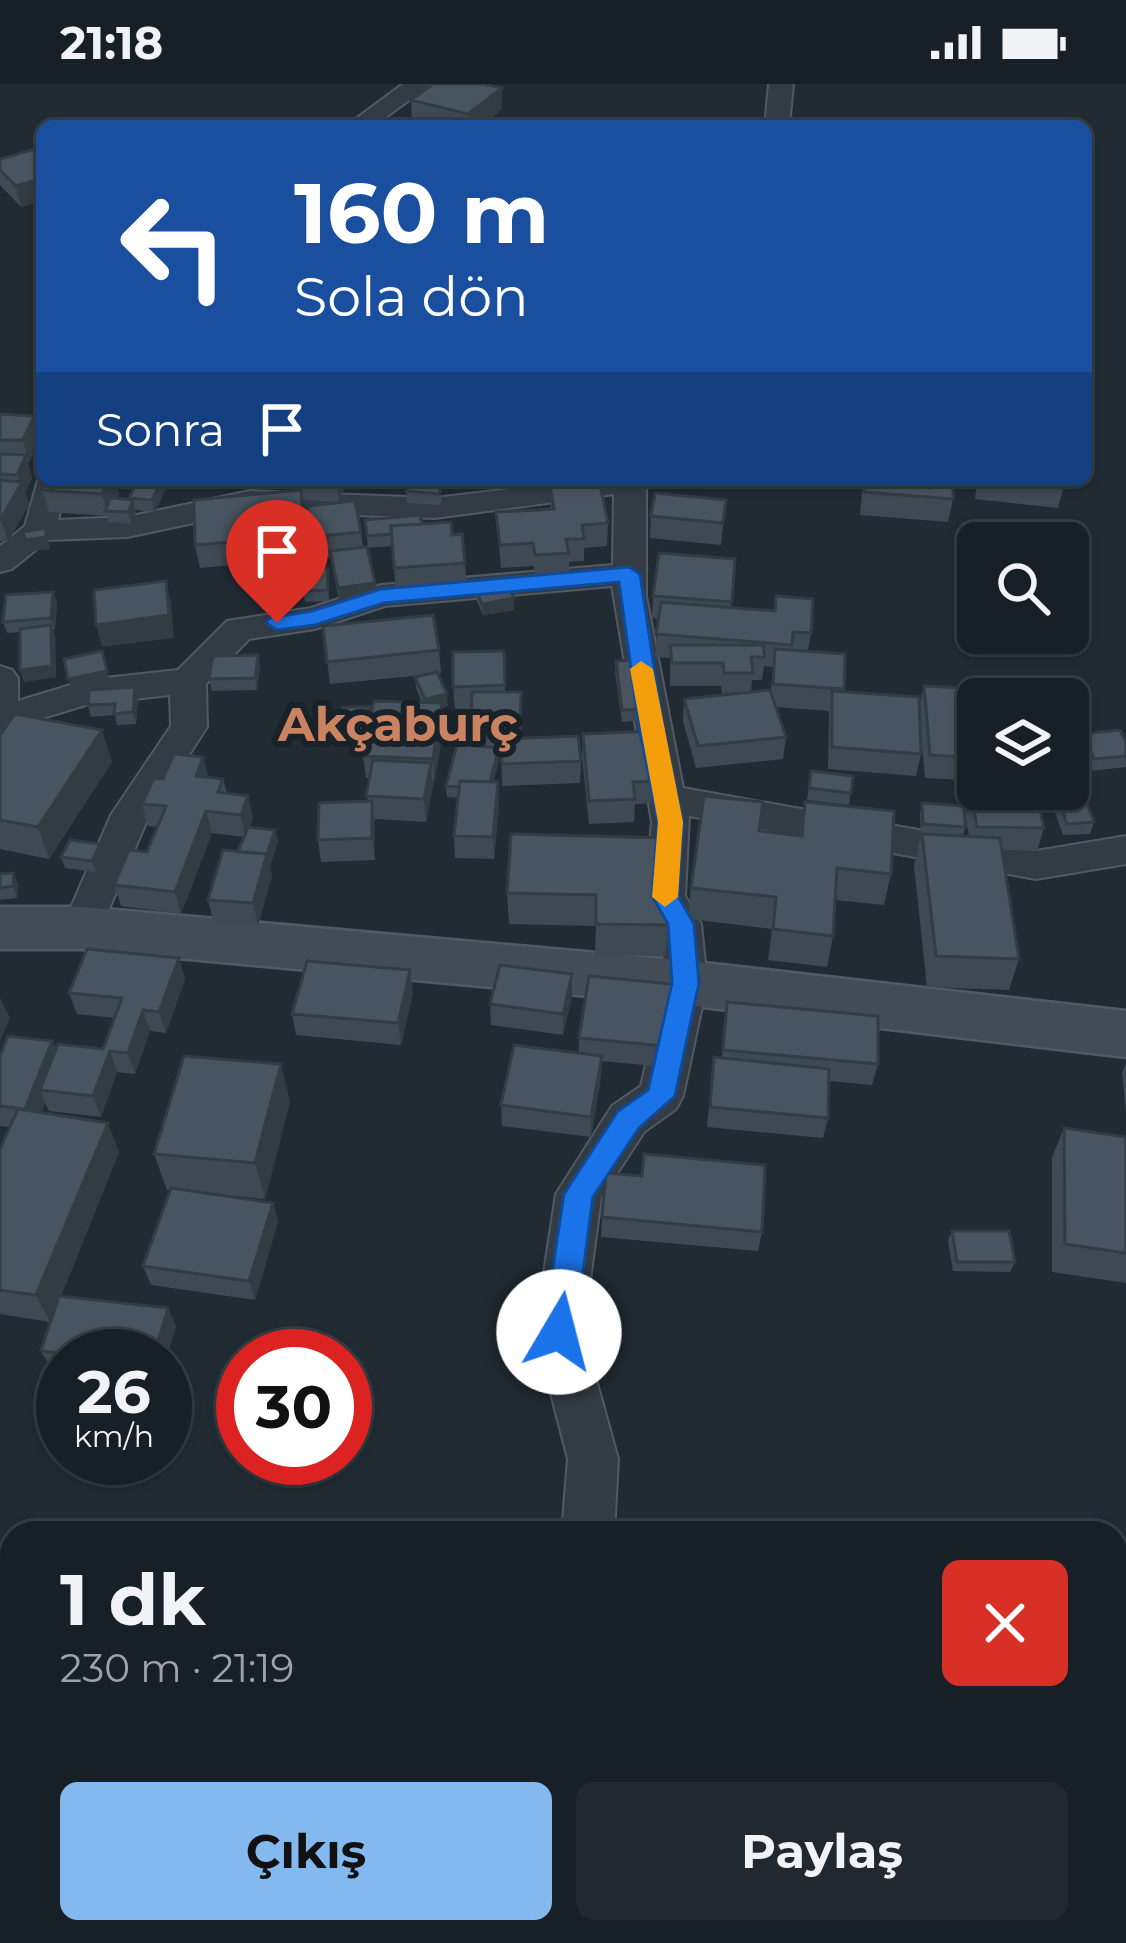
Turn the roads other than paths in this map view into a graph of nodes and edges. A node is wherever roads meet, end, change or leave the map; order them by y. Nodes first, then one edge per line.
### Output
1 (419, 84) edge
2 (781, 84) edge
3 (367, 120) edge
4 (778, 120) edge
5 (50, 486) edge
6 (600, 486) edge
7 (630, 486) edge
8 (236, 492) edge
9 (40, 530) junction
10 (0, 562) edge
11 (629, 574) junction
12 (0, 678) edge
13 (188, 681) junction
14 (0, 709) edge
15 (0, 719) edge
16 (665, 798) junction
17 (1126, 850) edge
18 (0, 928) edge
19 (82, 928) junction
20 (686, 983) junction
21 (1126, 1034) edge
22 (589, 1521) edge

1 - 3 street
2 - 4 street
5 - 9 street
6 - 8 street
7 - 11 street
8 - 9 street
9 - 10 street
11 - 13 street
11 - 16 street
12 - 14 street
13 - 15 street
13 - 19 street
16 - 17 street
16 - 20 street
18 - 19 street
19 - 20 street
20 - 21 street
20 - 22 street

